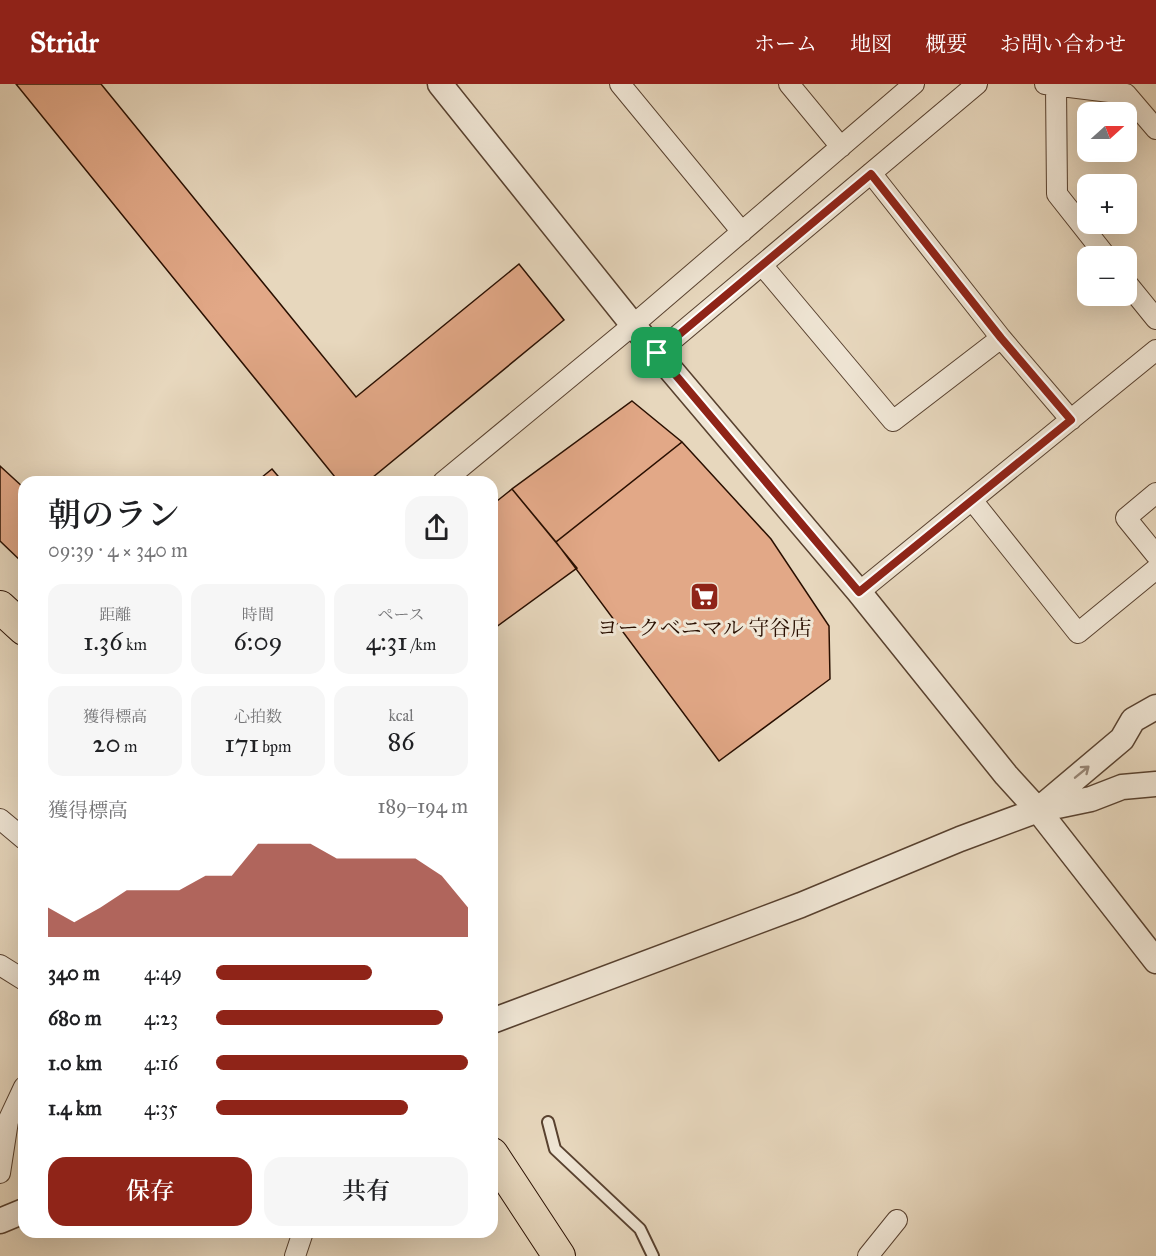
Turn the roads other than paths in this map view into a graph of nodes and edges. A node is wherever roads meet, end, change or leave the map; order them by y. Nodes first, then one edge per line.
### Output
1 (620, 84) edge
2 (789, 84) edge
3 (914, 84) edge
4 (977, 84) edge
5 (1051, 85) edge
6 (444, 86) edge
7 (1132, 89) edge
8 (1156, 129) edge
9 (841, 147) junction
10 (871, 174) junction
11 (742, 232) junction
12 (1099, 246) edge
13 (762, 265) junction
14 (1137, 296) edge
15 (1156, 319) edge
16 (633, 325) junction
17 (1001, 338) junction
18 (1156, 350) edge
19 (657, 353) junction
20 (1071, 420) junction
21 (450, 476) edge
22 (1156, 493) edge
23 (972, 500) junction
24 (1156, 555) edge
25 (1156, 569) edge
26 (859, 592) junction
27 (0, 607) edge
28 (18, 624) edge
29 (1156, 707) edge
30 (1156, 784) edge
31 (1038, 810) junction
32 (0, 819) edge
33 (18, 834) edge
34 (1156, 961) edge
35 (0, 965) edge
36 (18, 976) edge
37 (498, 1019) edge
38 (18, 1097) edge
39 (4, 1119) edge
40 (548, 1122) dead end
41 (498, 1163) edge
42 (0, 1173) edge
43 (18, 1214) edge
44 (897, 1220) dead end
45 (0, 1221) edge
46 (301, 1238) edge
47 (295, 1256) edge
48 (559, 1256) edge
49 (653, 1256) edge
50 (868, 1256) edge

1 - 11 street
2 - 9 street
3 - 9 street
4 - 10 street
5 - 7 street
5 - 12 street
6 - 16 street
7 - 8 street
9 - 11 street
10 - 13 street
10 - 17 street
11 - 16 street
13 - 17 street
13 - 19 street
14 - 15 street
16 - 19 street
16 - 21 street
17 - 20 street
18 - 20 street
19 - 26 street
20 - 23 street
22 - 24 street
23 - 25 street
23 - 26 street
26 - 31 street
27 - 28 main road
31 -> 29 street
30 - 31 street
31 - 34 street
31 - 37 street
32 - 33 street
35 - 36 street
38 - 39 street
39 - 42 street
40 - 49 lane
41 - 48 main road
43 - 45 street
44 - 50 street
46 - 47 street

